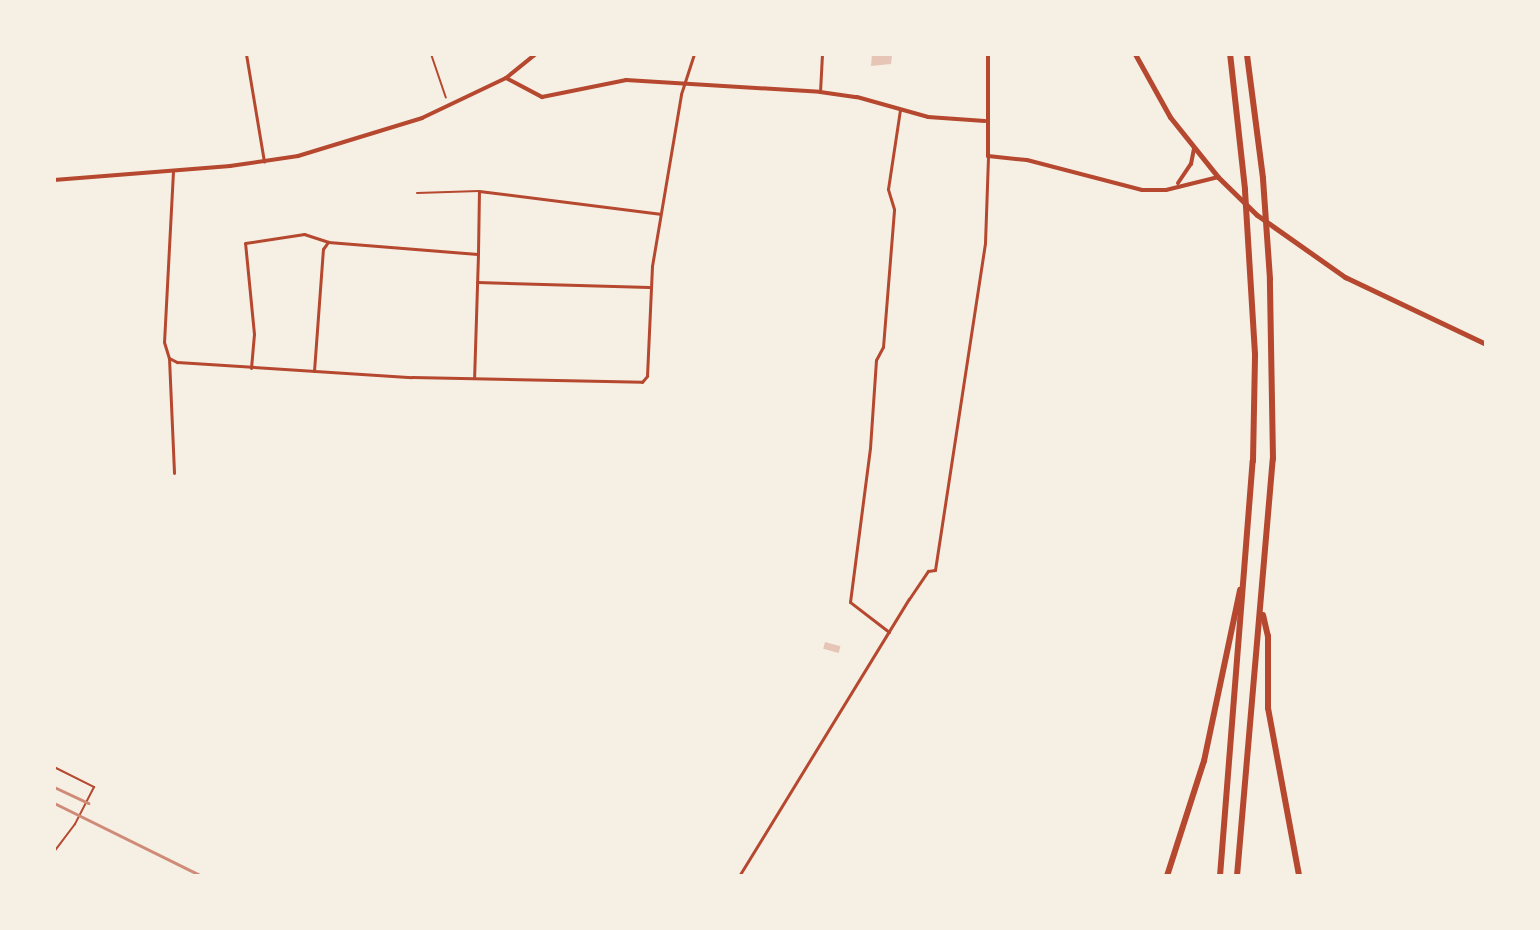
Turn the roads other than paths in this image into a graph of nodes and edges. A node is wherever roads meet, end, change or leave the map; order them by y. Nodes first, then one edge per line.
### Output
1 (246, 54) edge
2 (536, 54) edge
3 (694, 54) edge
4 (822, 54) edge
5 (988, 54) edge
6 (1135, 54) edge
7 (1230, 54) edge
8 (1247, 54) edge
9 (506, 78) junction
10 (684, 85) junction
11 (820, 92) junction
12 (900, 110) junction
13 (985, 121) junction
14 (1194, 148) junction
15 (988, 156) junction
16 (264, 162) junction
17 (173, 171) junction
18 (1218, 177) junction
19 (54, 180) edge
20 (1177, 185) junction
21 (479, 191) junction
22 (417, 193) dead end
23 (660, 214) junction
24 (328, 242) junction
25 (478, 254) junction
26 (477, 282) junction
27 (649, 287) junction
28 (1486, 344) edge
29 (169, 358) junction
30 (251, 368) junction
31 (314, 372) junction
32 (474, 378) junction
33 (174, 473) dead end
34 (1246, 559) junction
35 (1261, 608) junction
36 (889, 632) junction
37 (739, 876) edge
38 (1167, 876) edge
39 (1220, 876) edge
40 (1237, 876) edge
41 (1299, 876) edge

1 - 16 street
2 - 9 street
3 - 10 street
4 - 11 street
5 - 13 street
6 - 14 main road
7 - 34 highway
8 - 35 highway
9 - 10 street
9 - 16 street
10 - 11 street
10 - 23 street
11 - 12 street
12 - 13 street
12 - 36 street
13 - 15 street
14 - 18 main road
14 - 20 street
15 - 20 street
15 - 36 street
16 - 17 street
17 - 19 street
17 - 29 street
18 - 20 street
18 - 28 main road
21 - 22 lane
21 - 23 street
21 - 25 street
23 - 27 street
24 - 25 street
24 - 30 street
24 - 31 street
25 - 26 street
26 - 27 street
26 - 32 street
27 - 32 street
29 - 30 street
29 - 33 street
30 - 31 street
31 - 32 street
34 - 38 highway
34 - 39 highway
35 - 40 highway
35 - 41 highway
36 - 37 street

